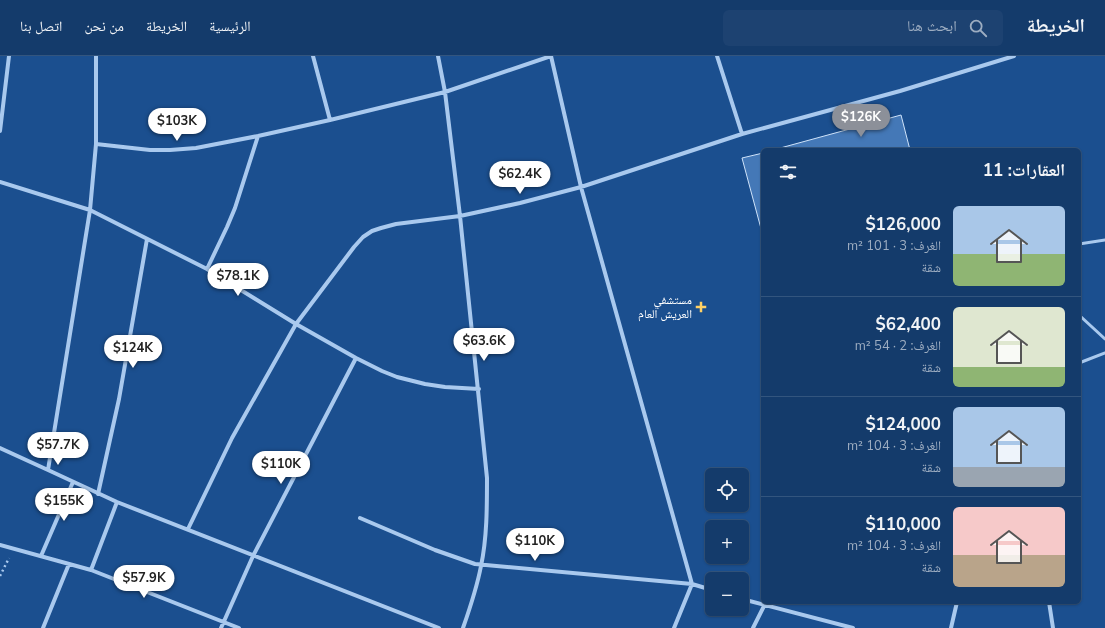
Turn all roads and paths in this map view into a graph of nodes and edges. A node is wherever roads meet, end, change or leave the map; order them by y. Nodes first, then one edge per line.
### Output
1 (9, 56) edge
2 (96, 56) edge
3 (313, 56) edge
4 (438, 56) edge
5 (551, 56) edge
6 (717, 56) edge
7 (1014, 56) edge
8 (445, 92) junction
9 (330, 120) junction
10 (0, 131) edge
11 (742, 134) junction
12 (258, 136) junction
13 (96, 144) junction
14 (0, 182) edge
15 (581, 187) junction
16 (90, 210) junction
17 (460, 216) junction
18 (146, 239) junction
19 (1105, 240) edge
20 (1081, 244) edge
21 (207, 270) junction
22 (1081, 317) edge
23 (296, 324) junction
24 (1105, 339) edge
25 (1105, 353) edge
26 (356, 358) junction
27 (1081, 362) edge
28 (479, 389) junction
29 (0, 448) edge
30 (48, 470) junction
31 (73, 482) junction
32 (98, 494) junction
33 (117, 502) junction
34 (360, 518) dead end
35 (188, 529) junction
36 (0, 545) edge
37 (13, 548) junction
38 (41, 556) junction
39 (253, 556) junction
40 (69, 564) junction
41 (482, 566) junction
42 (91, 570) junction
43 (0, 576) edge
44 (692, 584) junction
45 (705, 588) edge
46 (749, 601) edge
47 (761, 603) edge
48 (765, 604) edge
49 (957, 604) edge
50 (1049, 604) edge
51 (224, 622) junction
52 (43, 628) edge
53 (221, 628) edge
54 (239, 628) edge
55 (439, 628) edge
56 (463, 628) edge
57 (674, 628) edge
58 (753, 628) edge
59 (853, 628) edge
60 (951, 628) edge
61 (1053, 628) edge

1 - 10 street
2 - 13 street
3 - 9 street
4 - 8 street
5 - 8 street
5 - 15 street
6 - 11 street
7 - 11 street
8 - 9 street
8 - 17 street
9 - 12 street
11 - 15 street
12 - 13 street
12 - 21 street
13 - 16 street
14 - 16 street
15 - 17 street
15 - 44 street
16 - 18 street
16 - 30 street
17 - 23 street
17 - 28 street
18 - 21 street
18 - 32 street
19 - 20 lane
21 - 23 street
22 - 24 lane
23 - 26 street
23 - 35 street
25 - 27 lane
26 - 28 street
26 - 39 street
28 - 41 street
29 - 30 street
30 - 31 street
31 - 32 street
31 - 38 street
32 - 33 street
33 - 35 street
33 - 42 street
34 - 41 street
35 - 39 street
36 - 37 street
37 - 38 street
37 - 43 path
38 - 40 street
39 - 51 street
39 - 55 street
40 - 42 street
40 - 52 street
41 - 44 street
41 - 56 street
42 - 51 street
44 - 45 street
44 - 57 street
46 - 47 street
48 - 58 street
48 - 59 street
49 - 60 street
50 - 61 street
51 - 53 street
51 - 54 street

